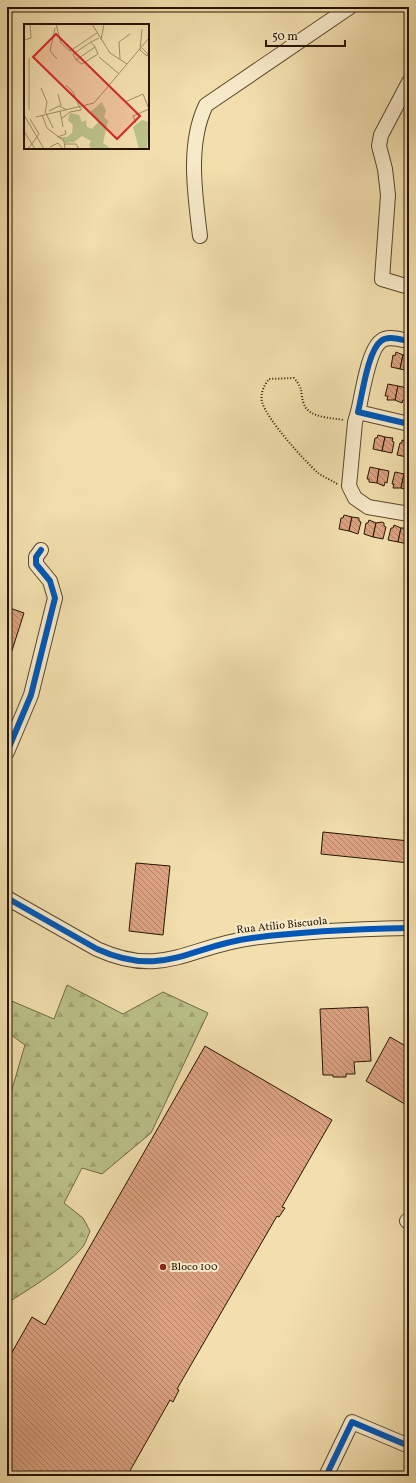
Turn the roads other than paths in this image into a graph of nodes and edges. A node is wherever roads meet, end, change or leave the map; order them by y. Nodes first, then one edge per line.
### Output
1 (350, 7) edge
2 (409, 82) edge
3 (200, 236) dead end
4 (409, 287) edge
5 (409, 342) edge
6 (357, 417) junction
7 (409, 424) edge
8 (409, 514) edge
9 (41, 550) dead end
10 (7, 752) edge
11 (7, 898) edge
12 (409, 928) edge
13 (409, 1446) edge
14 (326, 1476) edge

1 - 3 street
2 - 4 street
5 - 6 street
6 - 7 street
6 - 8 street
9 - 10 street
11 - 12 street, Rua Atílio Biscuola
13 - 14 street

